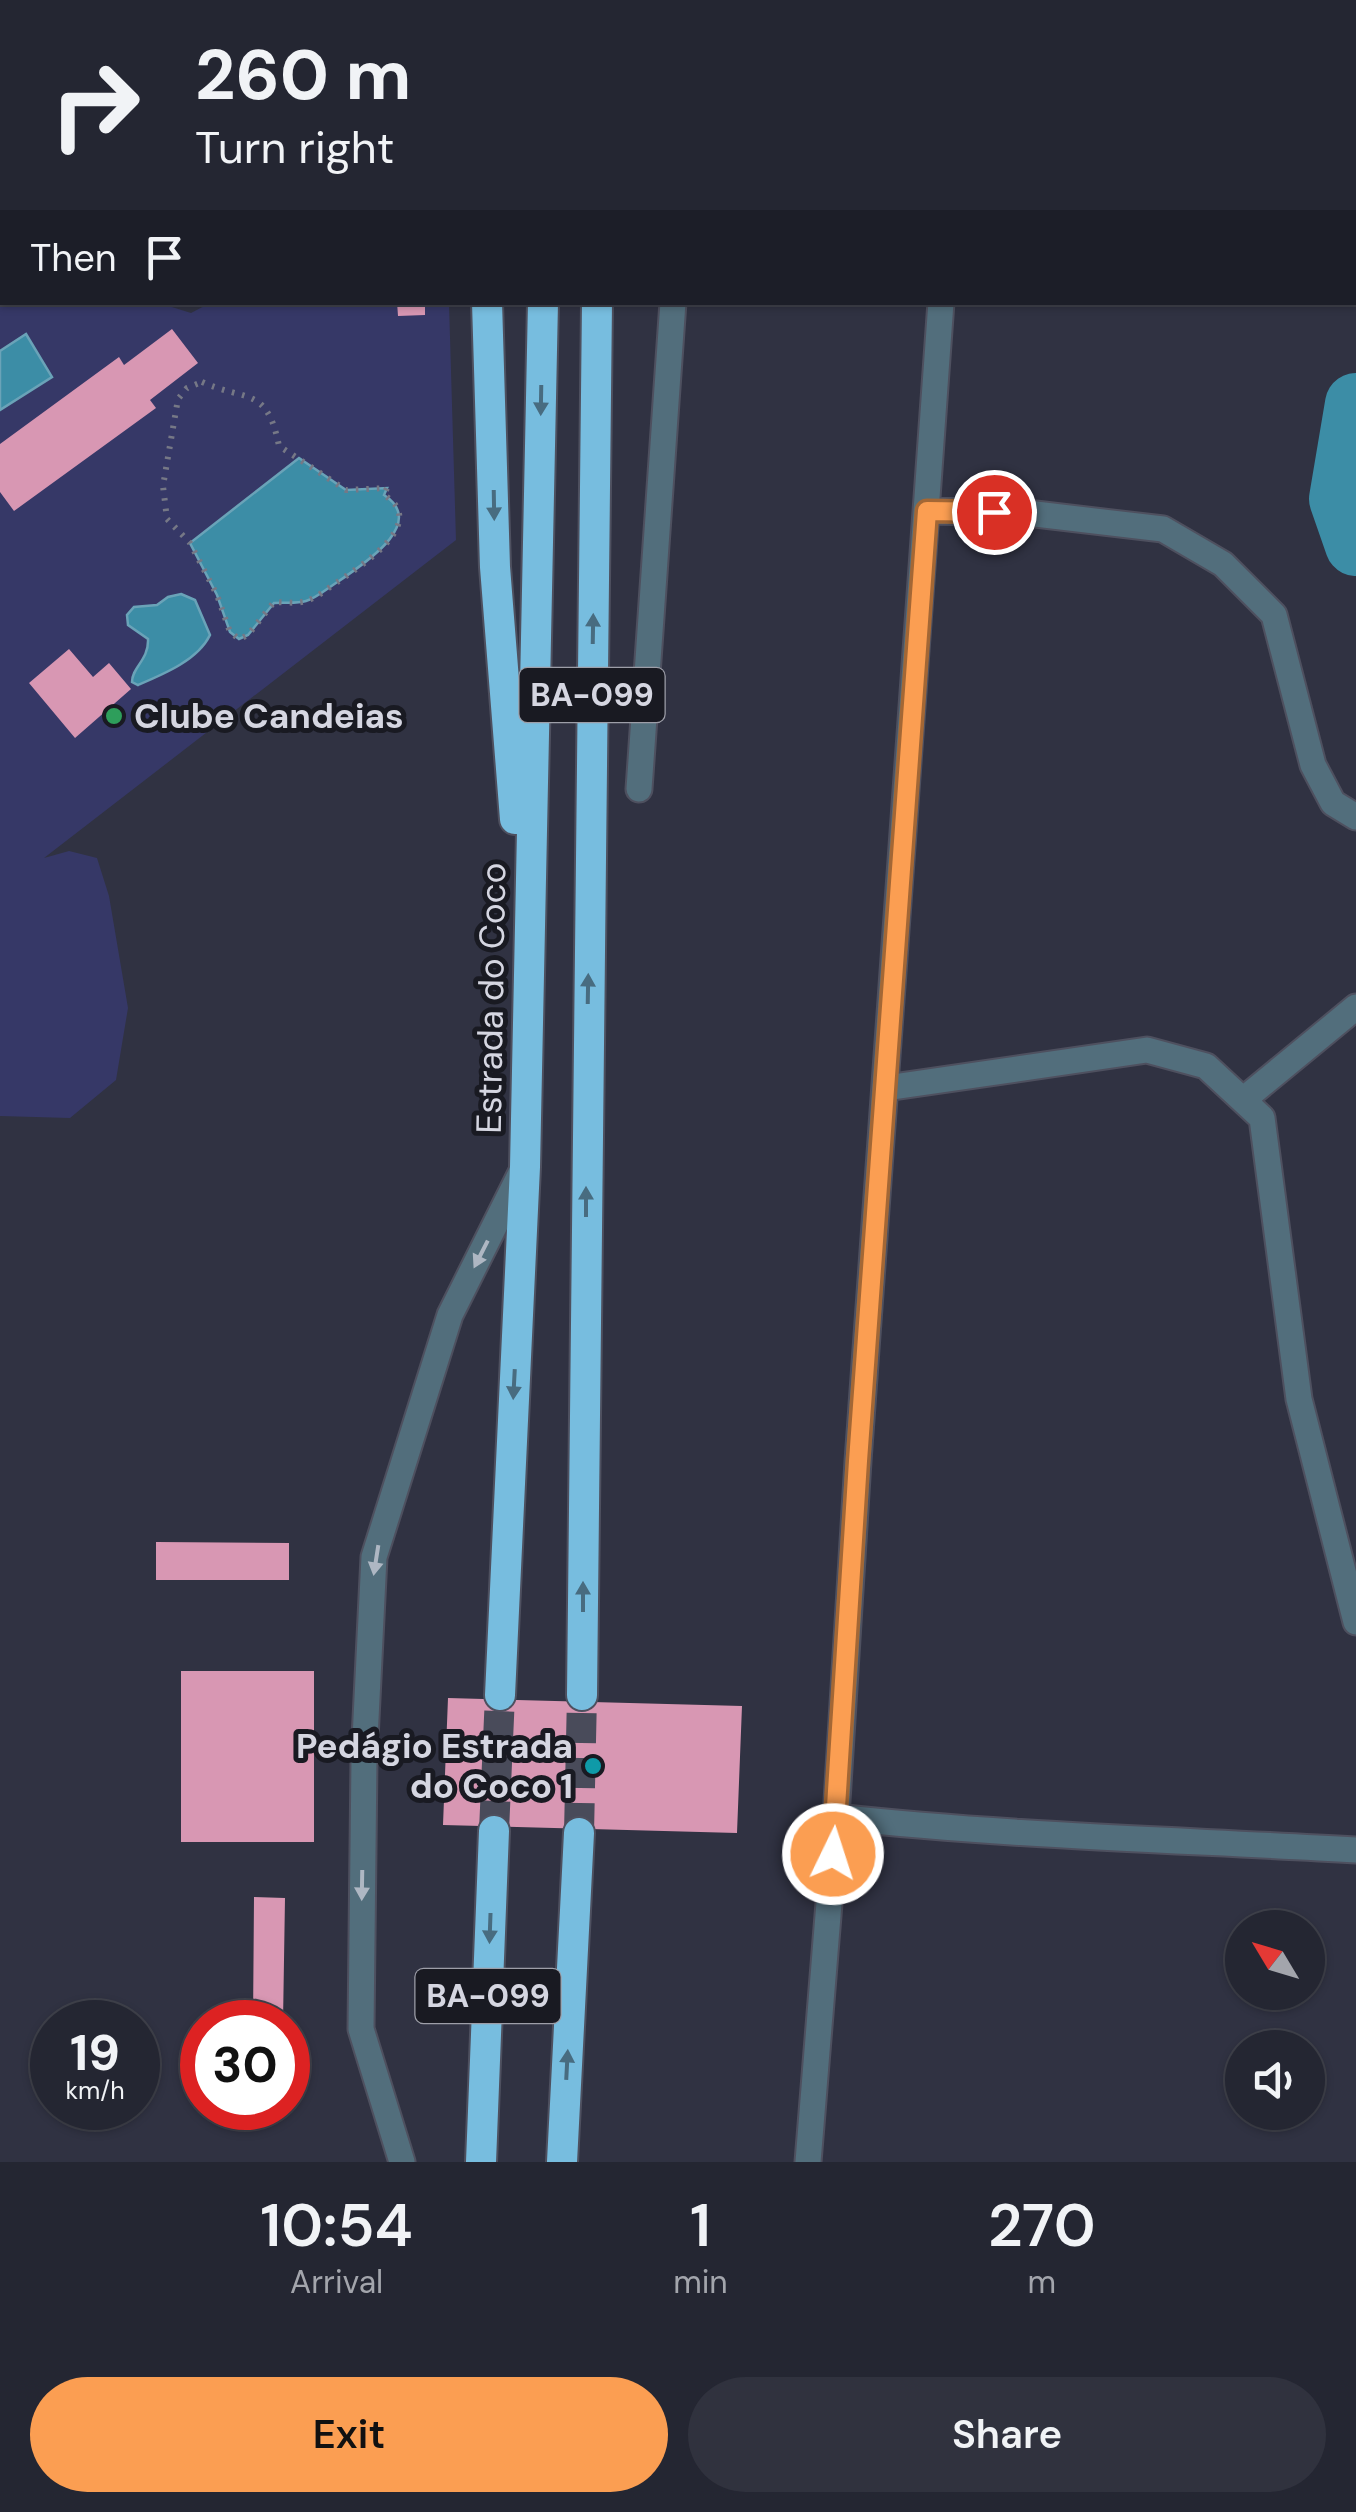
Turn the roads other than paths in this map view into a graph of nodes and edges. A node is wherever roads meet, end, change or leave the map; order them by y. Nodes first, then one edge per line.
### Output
1 (488, 305) edge
2 (543, 305) edge
3 (597, 305) edge
4 (673, 305) edge
5 (941, 305) edge
6 (927, 511) junction
7 (639, 789) dead end
8 (1356, 817) edge
9 (528, 990) junction
10 (1356, 1006) edge
11 (886, 1088) junction
12 (1243, 1100) junction
13 (524, 1167) junction
14 (1356, 1622) edge
15 (500, 1695) tunnel mouth
16 (582, 1695) tunnel mouth
17 (836, 1818) junction
18 (494, 1831) tunnel mouth
19 (580, 1833) tunnel mouth
20 (1356, 1850) edge
21 (402, 2162) edge
22 (481, 2162) edge
23 (562, 2162) edge
24 (808, 2162) edge

1 -> 9 highway
2 -> 9 highway, Estrada do Coco / BA-099
16 -> 3 highway, BA-099
4 - 7 street
5 - 6 street
6 - 8 street
6 - 11 street
9 - 13 highway, Estrada do Coco / BA-099
10 - 12 street
11 - 12 street
11 - 17 street
12 - 14 street
13 -> 15 highway, Estrada do Coco / BA-099
13 -> 21 street
17 - 20 street
17 - 24 street
18 -> 22 highway, BA-099
23 -> 19 highway, BA-099

